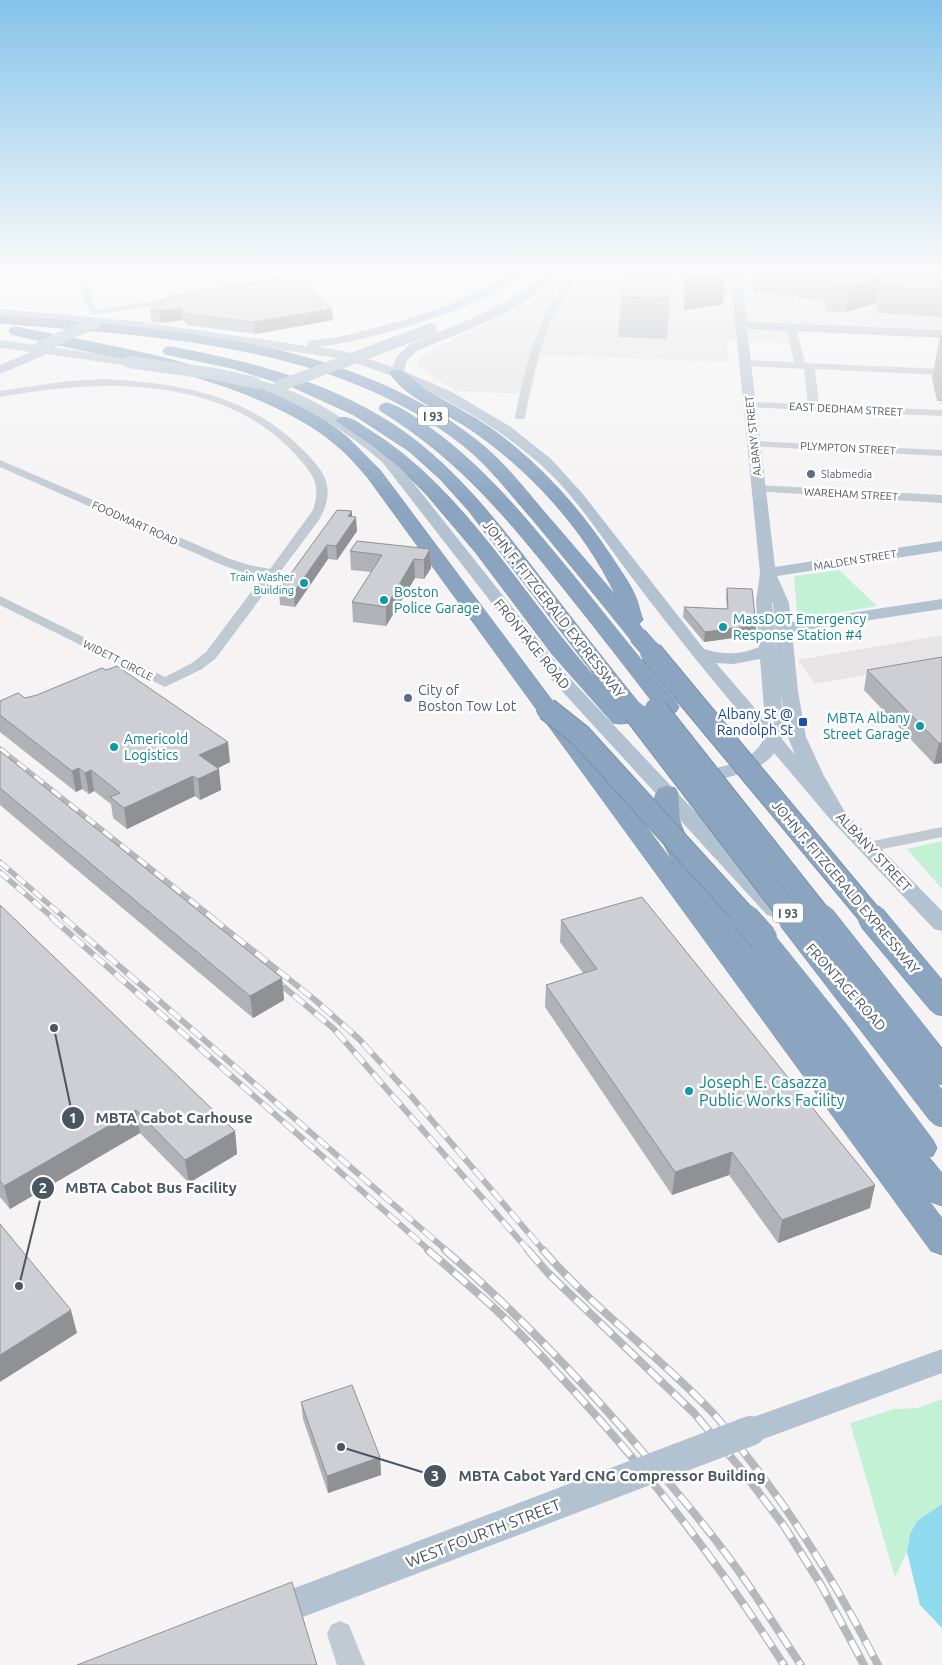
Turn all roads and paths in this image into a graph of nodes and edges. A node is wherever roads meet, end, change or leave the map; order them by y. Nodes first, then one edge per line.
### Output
1 (41, 348) edge
2 (44, 348) junction
3 (95, 348) edge
4 (147, 348) edge
5 (202, 348) edge
6 (236, 348) edge
7 (292, 348) edge
8 (371, 348) edge
9 (414, 348) edge
10 (535, 348) edge
11 (743, 348) edge
12 (798, 348) edge
13 (0, 363) edge
14 (745, 363) junction
15 (805, 366) junction
16 (0, 370) edge
17 (942, 372) edge
18 (397, 373) junction
19 (267, 385) junction
20 (0, 394) edge
21 (309, 404) junction
22 (750, 405) junction
23 (814, 407) junction
24 (942, 414) edge
25 (520, 417) dead end
26 (754, 444) junction
27 (942, 453) edge
28 (0, 463) edge
29 (759, 489) junction
30 (942, 499) edge
31 (942, 546) edge
32 (274, 573) junction
33 (768, 573) junction
34 (0, 600) edge
35 (942, 604) edge
36 (784, 628) junction
37 (638, 636) junction
38 (767, 650) junction
39 (698, 653) junction
40 (547, 709) junction
41 (645, 712) junction
42 (778, 748) junction
43 (667, 793) junction
44 (837, 815) junction
45 (942, 832) edge
46 (868, 847) junction
47 (942, 924) edge
48 (942, 1002) edge
49 (942, 1044) edge
50 (942, 1071) edge
51 (942, 1104) edge
52 (942, 1113) edge
53 (942, 1174) edge
54 (942, 1194) edge
55 (942, 1242) edge
56 (942, 1361) edge
57 (273, 1613) edge
58 (340, 1634) dead end
59 (352, 1665) edge

1 - 2 main road, FRONTAGE ROAD
2 - 13 main road
2 - 16 main road
2 - 19 main road, FRONTAGE ROAD, bridge
3 - 40 highway
4 - 41 highway, JOHN F. FITZGERALD EXPRESSWAY / I 93
5 - 41 highway
6 - 37 highway, JOHN F. FITZGERALD EXPRESSWAY / I 93
7 - 18 main road
8 - 19 main road, bridge
9 - 18 main road
10 - 25 street
11 - 14 main road, ALBANY STREET
12 - 15 street
14 - 15 street
14 - 22 main road, ALBANY STREET
15 - 17 street
15 - 23 street
18 - 37 highway
18 - 39 main road
19 - 21 main road, FRONTAGE ROAD
20 - 32 street, WIDETT CIRCLE
21 - 41 highway
21 - 43 main road, FRONTAGE ROAD
22 - 23 street, EAST DEDHAM STREET
22 - 26 main road, ALBANY STREET
23 - 24 street, EAST DEDHAM STREET
26 - 27 street, PLYMPTON STREET
26 - 29 main road, ALBANY STREET
28 - 32 street, FOODMART ROAD
29 - 30 street, WAREHAM STREET
29 - 33 main road, ALBANY STREET
31 - 33 main road, MALDEN STREET
32 - 34 street, WIDETT CIRCLE
33 - 36 main road, ALBANY STREET
33 - 38 main road, ALBANY STREET
35 - 36 main road
36 - 44 main road, ALBANY STREET
37 - 48 highway, JOHN F. FITZGERALD EXPRESSWAY / I 93, bridge
38 - 39 main road
38 - 42 main road, ALBANY STREET
39 - 42 main road
40 - 53 highway, bridge
40 - 55 highway, bridge
41 - 49 highway
41 - 50 highway, bridge
41 - 52 highway, JOHN F. FITZGERALD EXPRESSWAY / I 93, bridge
42 - 43 main road
42 - 44 main road
43 - 51 main road, FRONTAGE ROAD
43 - 54 highway
44 - 46 main road, ALBANY STREET
45 - 46 street
46 - 47 main road, ALBANY STREET
56 - 57 main road, WEST FOURTH STREET, bridge
58 - 59 street

